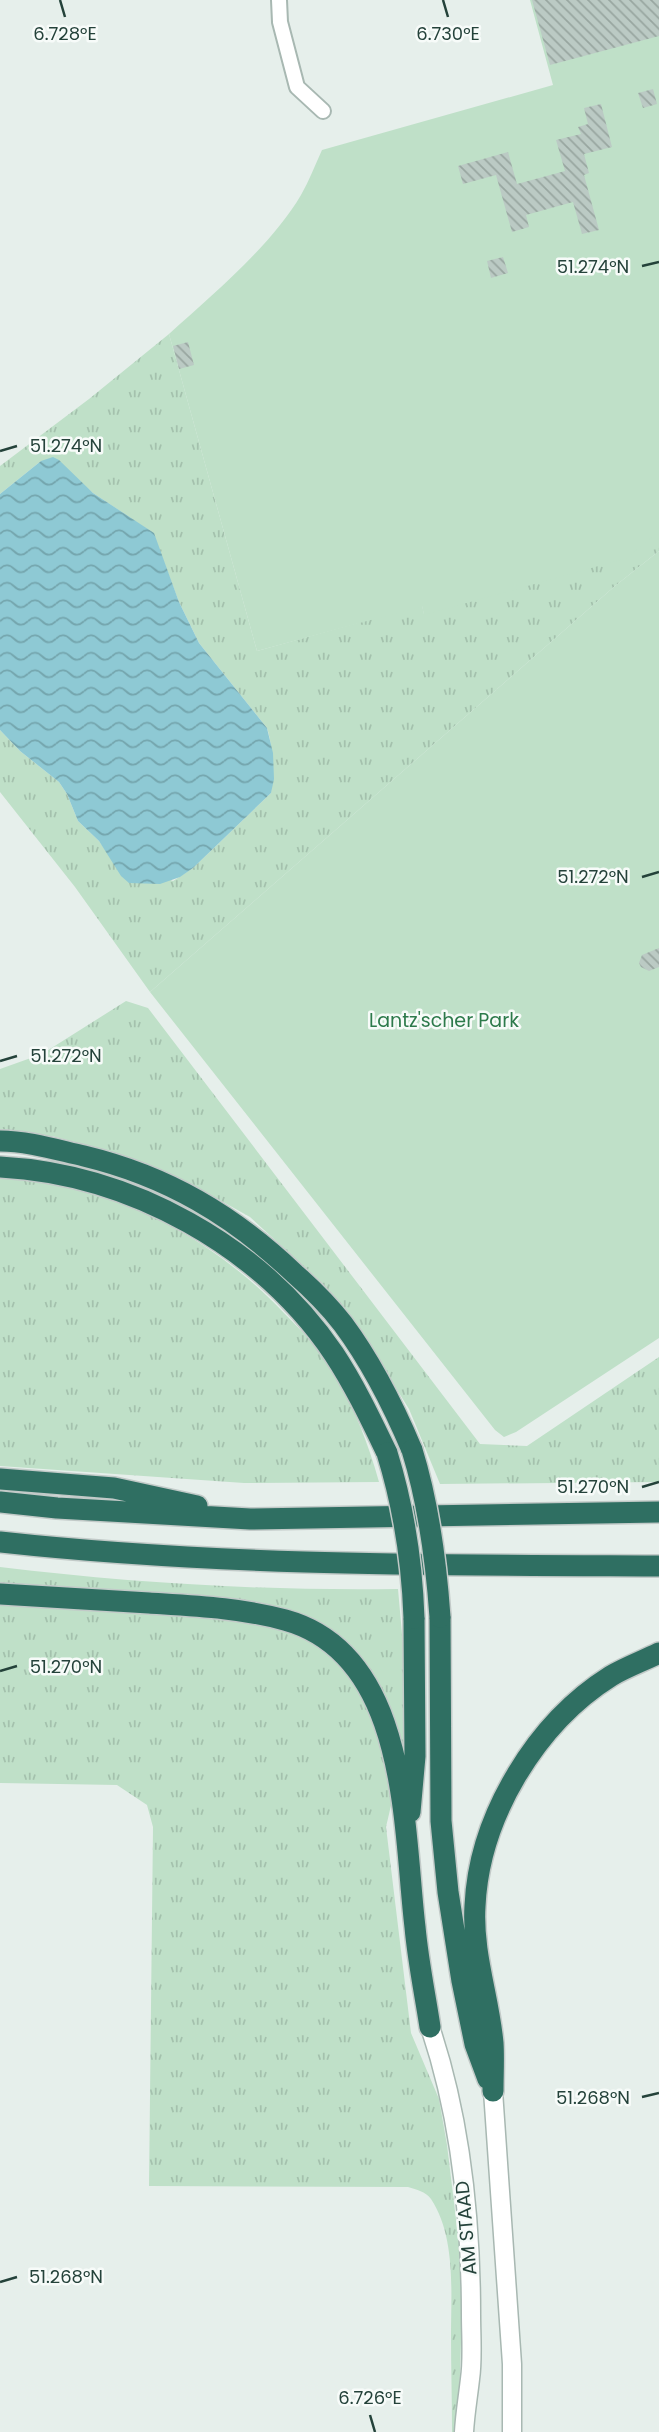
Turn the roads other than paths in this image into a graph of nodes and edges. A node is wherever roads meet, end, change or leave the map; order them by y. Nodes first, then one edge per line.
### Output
1 (279, 0) edge
2 (323, 111) dead end
3 (0, 1142) edge
4 (0, 1167) edge
5 (0, 1479) edge
6 (0, 1502) edge
7 (659, 1512) edge
8 (250, 1519) junction
9 (0, 1542) edge
10 (659, 1566) edge
11 (0, 1594) edge
12 (659, 1653) edge
13 (408, 1840) junction
14 (430, 2027) joint
15 (493, 2091) junction
16 (464, 2432) edge
17 (512, 2432) edge

1 - 2 street
3 - 15 highway, bridge
4 - 13 highway, bridge
5 - 8 highway
6 - 8 highway
7 - 8 highway
9 - 10 highway
11 - 13 highway
12 - 15 highway
13 - 14 highway
14 - 16 street, AM STAAD
15 - 17 street, AM STAAD

